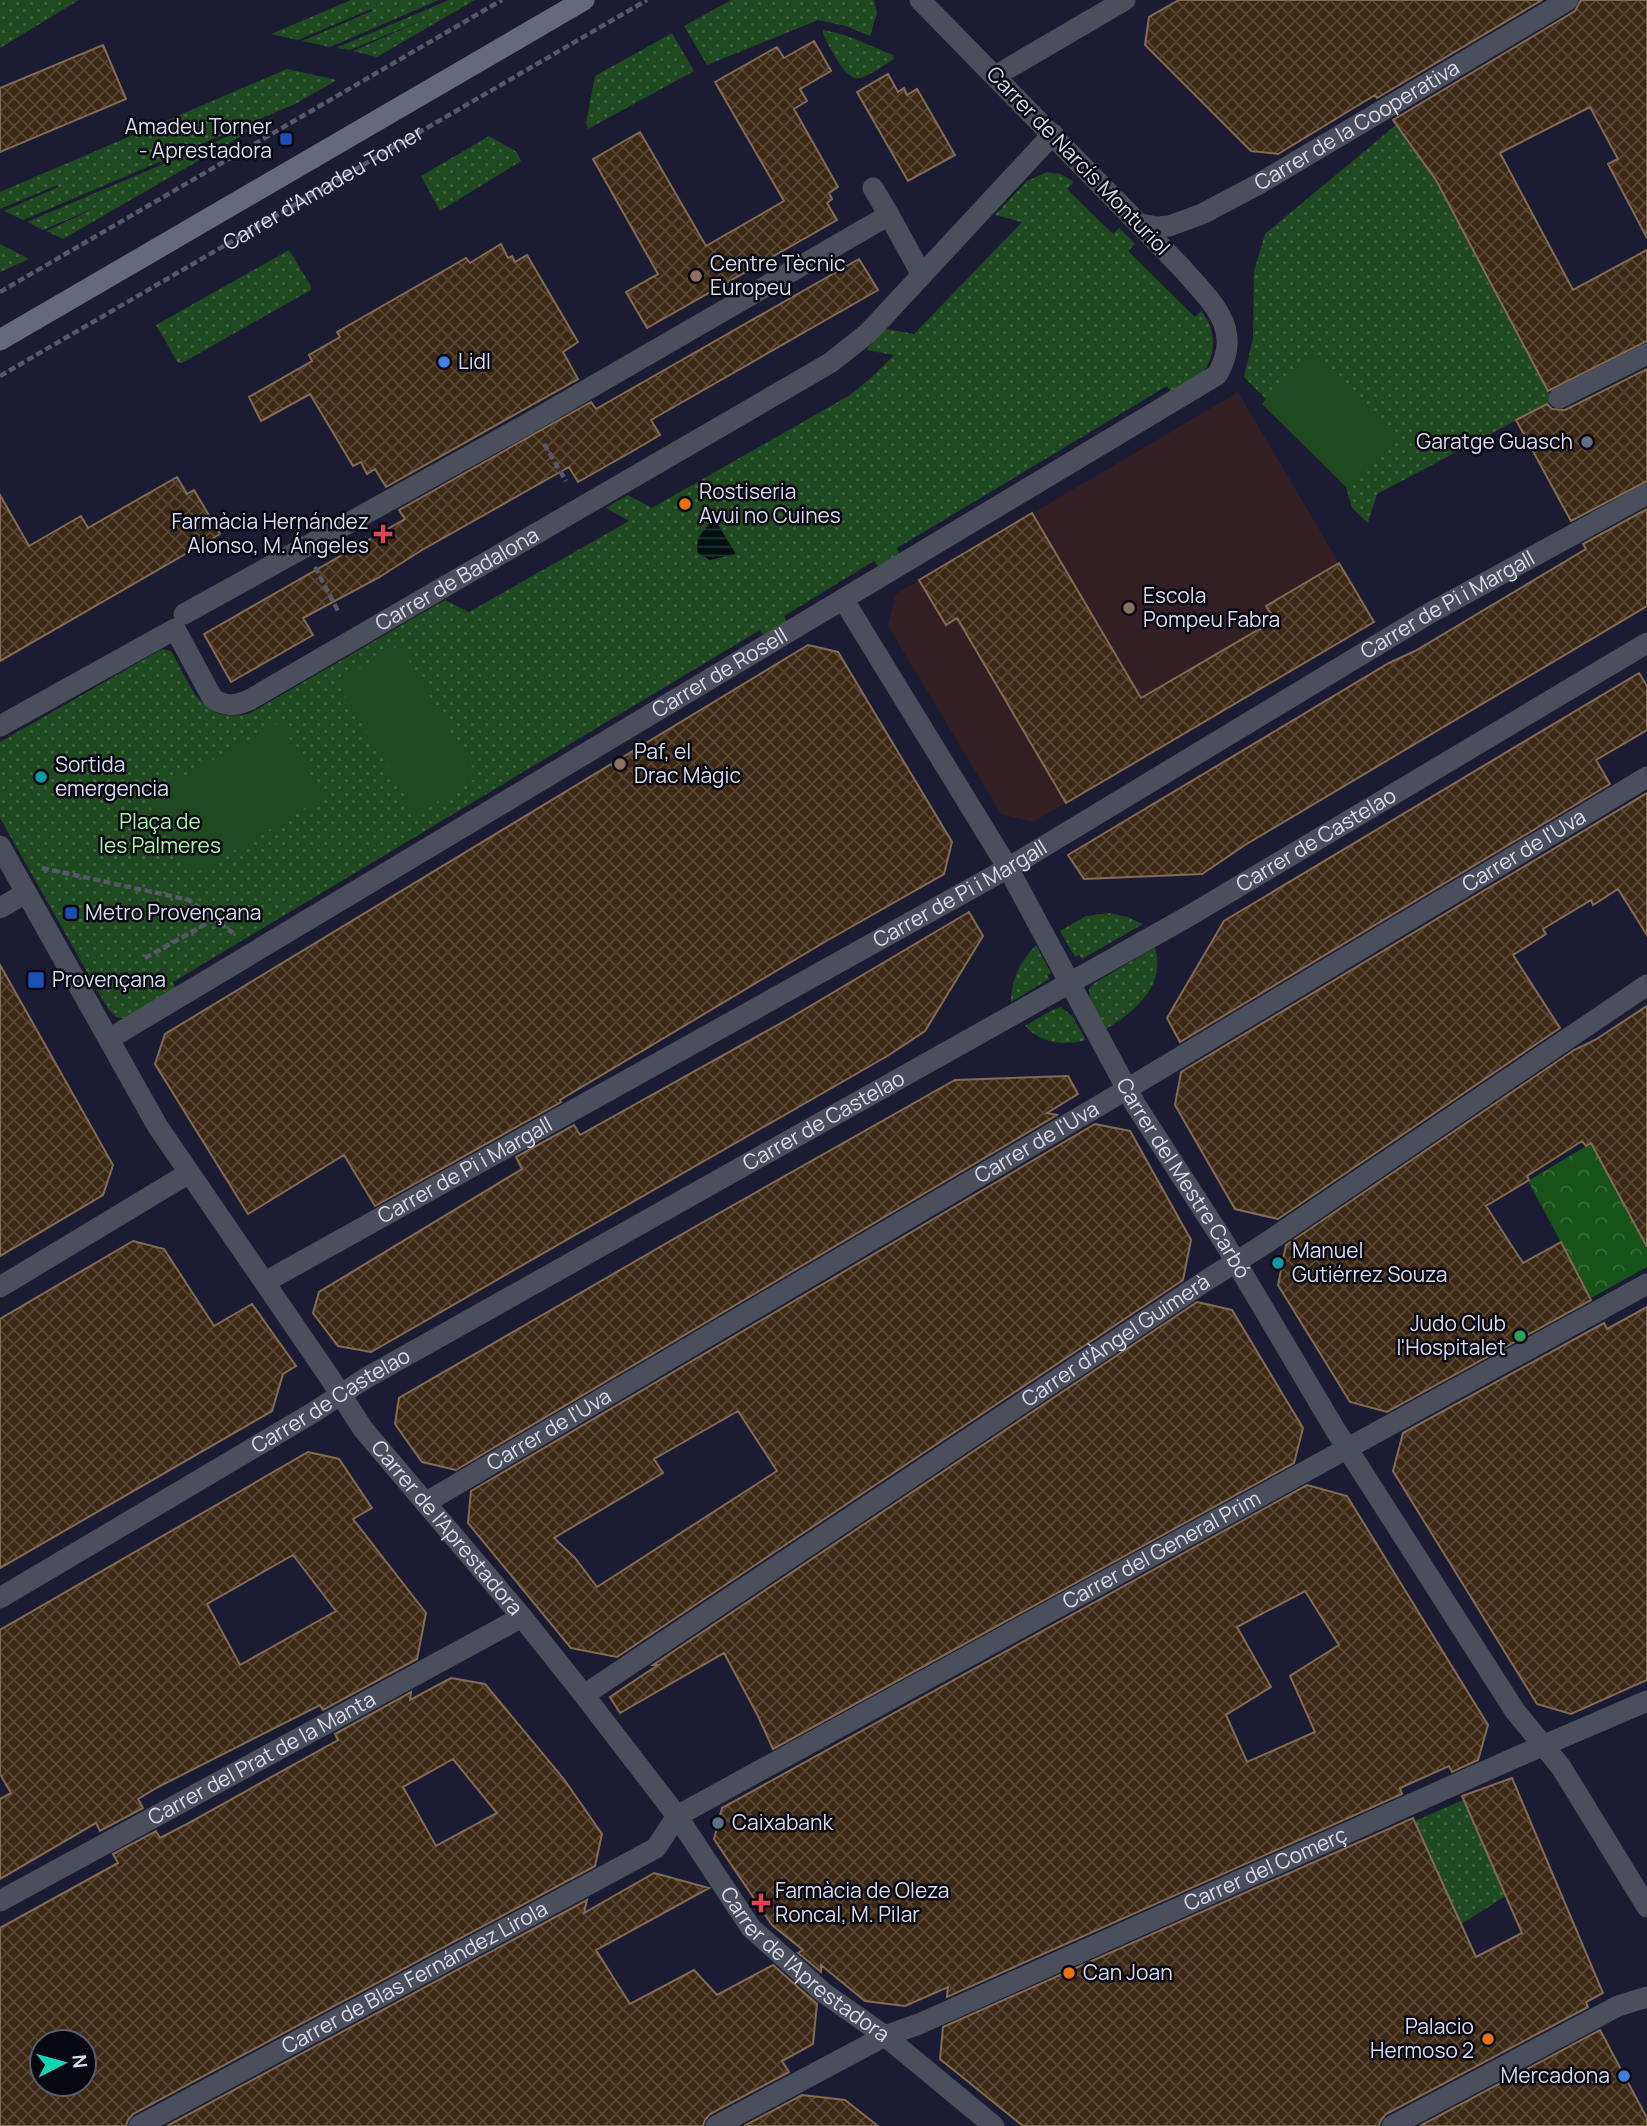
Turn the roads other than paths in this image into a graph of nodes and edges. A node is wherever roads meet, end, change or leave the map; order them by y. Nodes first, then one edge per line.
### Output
1 (584, 0) edge
2 (920, 0) edge
3 (1125, 0) edge
4 (1568, 0) edge
5 (995, 76) junction
6 (1052, 134) junction
7 (873, 188) dead end
8 (889, 215) junction
9 (1140, 224) junction
10 (922, 275) junction
11 (1227, 330) joint
12 (0, 340) edge
13 (1647, 354) edge
14 (1559, 398) dead end
15 (1647, 494) edge
16 (844, 599) junction
17 (184, 614) dead end
18 (1647, 643) edge
19 (0, 726) edge
20 (1647, 777) edge
21 (0, 846) edge
22 (1008, 868) junction
23 (26, 893) junction
24 (0, 908) edge
25 (1071, 982) junction
26 (1647, 985) edge
27 (109, 1040) junction
28 (1127, 1088) junction
29 (189, 1173) junction
30 (1236, 1262) junction
31 (265, 1282) junction
32 (1647, 1284) edge
33 (0, 1287) edge
34 (342, 1395) junction
35 (1349, 1449) junction
36 (425, 1503) junction
37 (0, 1598) edge
38 (522, 1617) junction
39 (584, 1696) junction
40 (1647, 1701) edge
41 (1542, 1746) junction
42 (677, 1816) junction
43 (0, 1900) edge
44 (1647, 1907) edge
45 (1647, 1997) edge
46 (885, 2036) junction
47 (139, 2126) edge
48 (716, 2126) edge
49 (994, 2126) edge
50 (1392, 2126) edge

1 - 12 street, Carrer d'Amadeu Torner
2 - 5 street, Carrer de Narcís Monturiol
3 - 5 street
4 - 9 street, Carrer de la Cooperativa
5 - 6 street, Carrer de Narcís Monturiol
6 - 9 street, Carrer de Narcís Monturiol
6 - 10 street, Carrer de Badalona
7 - 8 street
8 - 10 street
8 - 17 street
9 - 11 street, Carrer de Narcís Monturiol
10 - 19 street, Carrer de Badalona
11 - 16 street, Carrer de Rosell
13 - 14 street
15 - 22 street, Carrer de Pi i Margall
16 - 22 street, Carrer del Mestre Carbó
16 - 27 street, Carrer de Rosell
18 - 25 street, Carrer de Castelao
20 - 28 street, Carrer de l'Uva
21 - 23 street, Carrer de l'Aprestadora
22 - 25 street, Carrer del Mestre Carbó
22 - 31 street, Carrer de Pi i Margall
23 - 24 street
23 - 27 street, Carrer de l'Aprestadora
25 - 28 street, Carrer del Mestre Carbó
25 - 34 street, Carrer de Castelao
26 - 30 street, Carrer d'Àngel Guimerà
27 - 29 street, Carrer de l'Aprestadora
28 - 30 street, Carrer del Mestre Carbó
28 - 36 street, Carrer de l'Uva
29 - 31 street, Carrer de l'Aprestadora
29 - 33 street
30 - 35 street, Carrer del Mestre Carbó
30 - 39 street, Carrer d'Àngel Guimerà
31 - 34 street, Carrer de l'Aprestadora
32 - 35 street, Carrer del General Prim
34 - 36 street, Carrer de l'Aprestadora
34 - 37 street, Carrer de Castelao
35 - 41 street, Carrer del Mestre Carbó
35 - 42 street, Carrer del General Prim
36 - 38 street, Carrer de l'Aprestadora
38 - 39 street, Carrer de l'Aprestadora
38 - 43 street, Carrer del Prat de la Manta
39 - 42 street, Carrer de l'Aprestadora
40 - 41 street, Carrer del Comerç
41 - 44 street, Carrer del Mestre Carbó
41 - 46 street, Carrer del Comerç
42 - 46 street, Carrer de l'Aprestadora
42 - 47 street, Carrer de Blas Fernández Lirola
45 - 50 street
46 - 48 street, Carrer del Comerç
46 - 49 street, Carrer de l'Aprestadora

